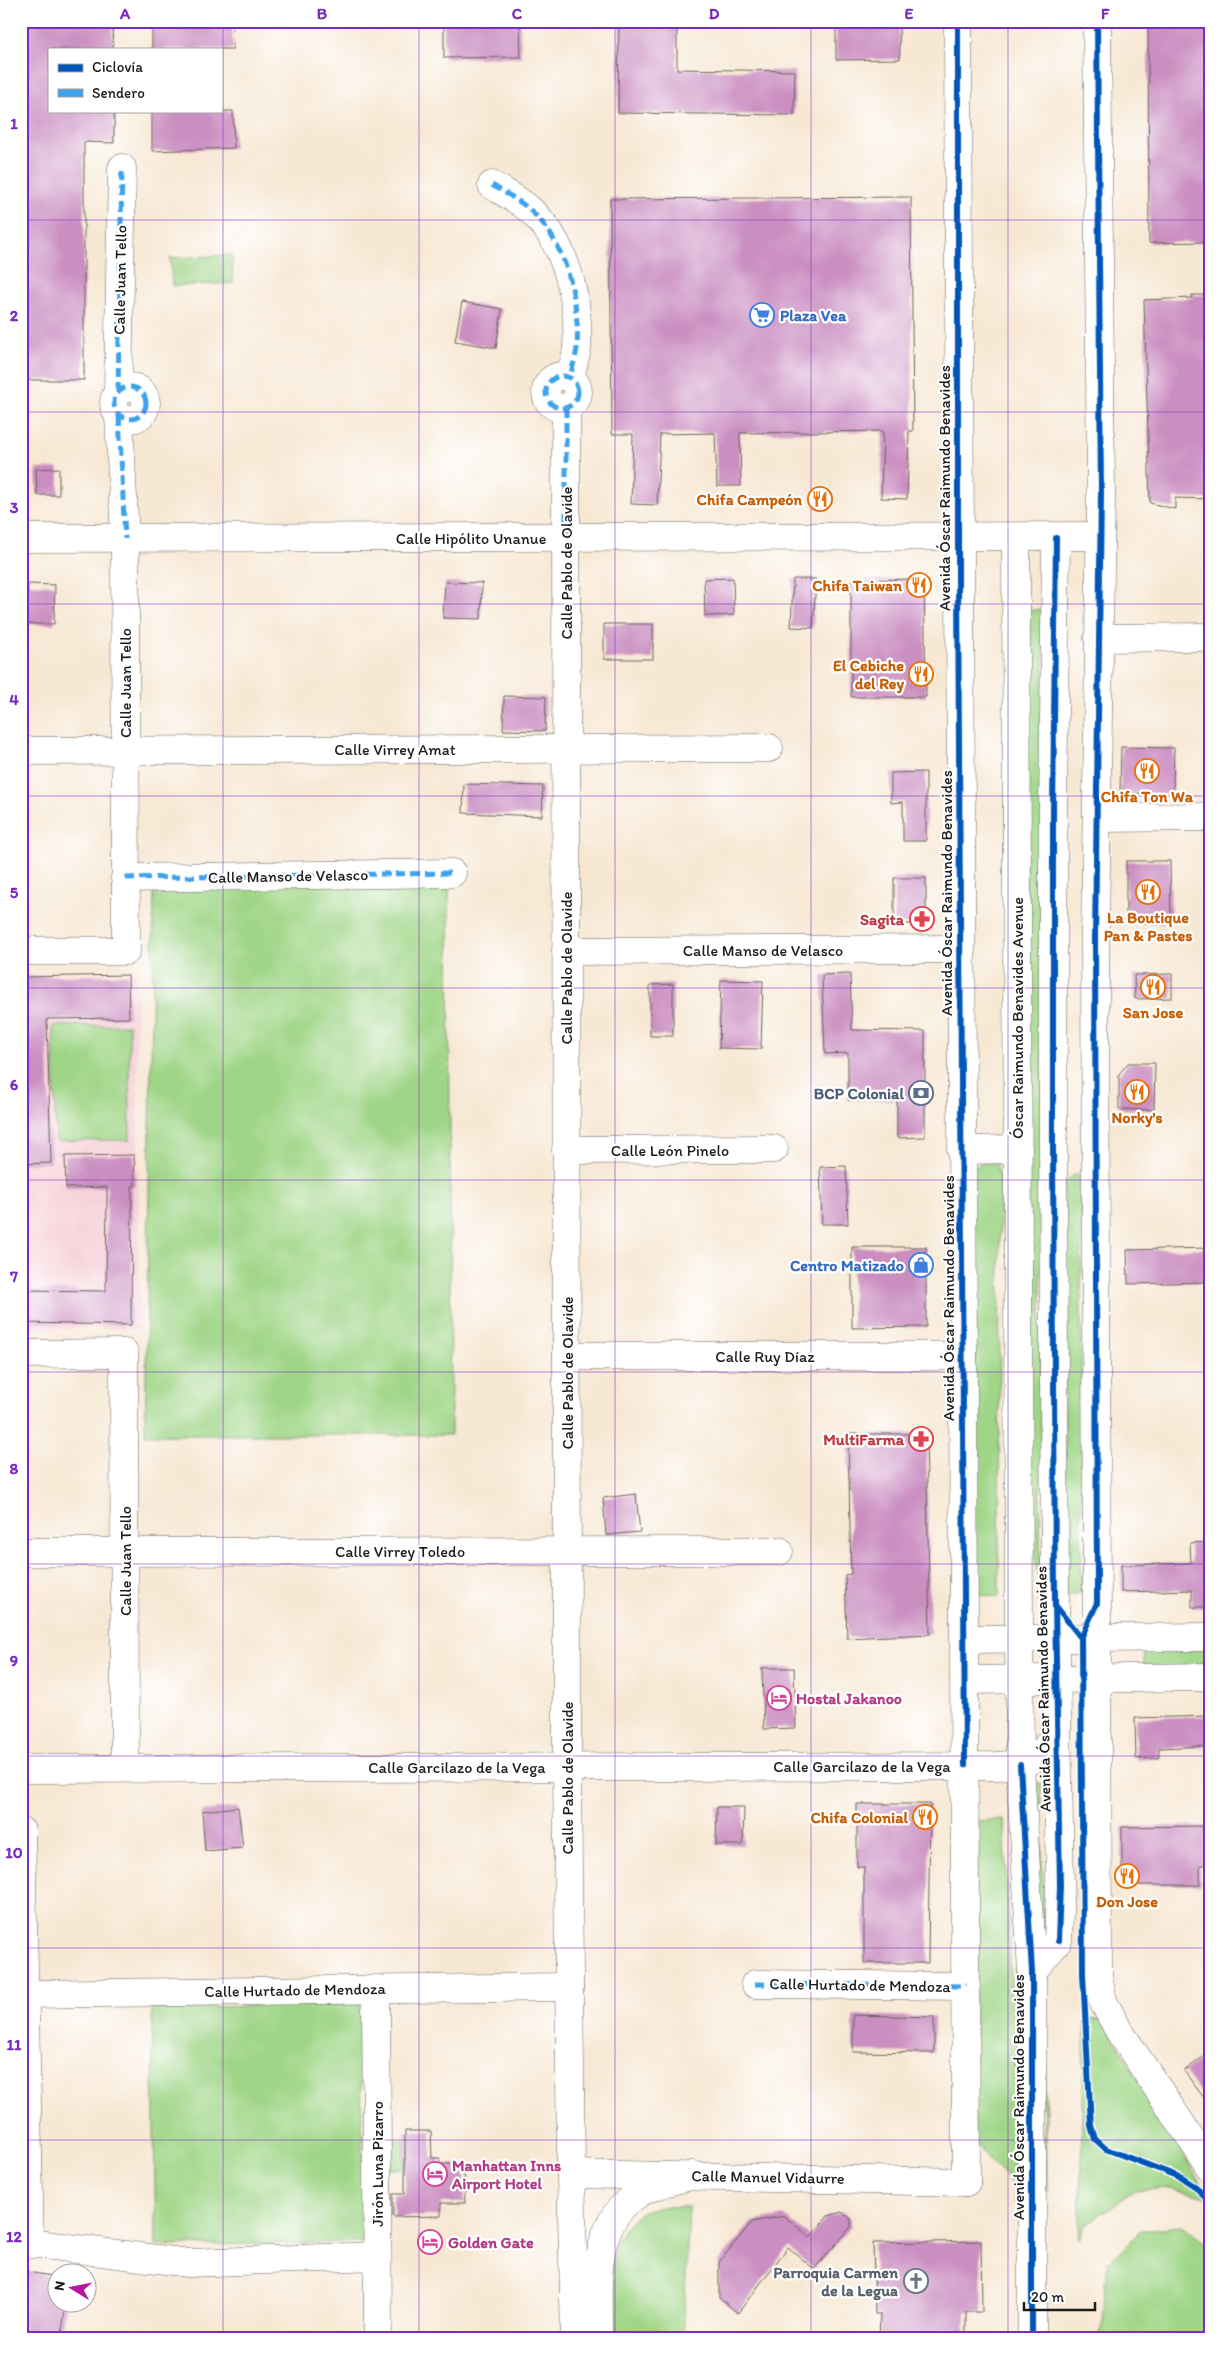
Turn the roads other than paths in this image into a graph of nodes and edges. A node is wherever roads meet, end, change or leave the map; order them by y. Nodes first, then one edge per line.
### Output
1 (958, 21) edge
2 (1097, 21) edge
3 (122, 168) dead end
4 (492, 185) dead end
5 (1100, 536) junction
6 (1016, 537) junction
7 (21, 538) edge
8 (566, 538) junction
9 (958, 538) junction
10 (1056, 538) junction
11 (125, 539) junction
12 (1210, 637) edge
13 (1098, 638) junction
14 (769, 748) dead end
15 (566, 749) junction
16 (21, 750) edge
17 (125, 750) junction
18 (1210, 817) edge
19 (1096, 818) junction
20 (452, 873) dead end
21 (125, 878) junction
22 (1096, 938) junction
23 (1053, 939) junction
24 (960, 950) junction
25 (21, 951) edge
26 (566, 951) junction
27 (1053, 1145) junction
28 (1096, 1146) junction
29 (774, 1149) dead end
30 (1018, 1149) junction
31 (566, 1150) junction
32 (961, 1150) junction
33 (21, 1354) edge
34 (567, 1356) junction
35 (963, 1356) junction
36 (567, 1551) junction
37 (779, 1551) dead end
38 (21, 1552) edge
39 (125, 1552) junction
40 (1210, 1637) edge
41 (1056, 1638) junction
42 (1098, 1638) junction
43 (1019, 1639) junction
44 (965, 1640) junction
45 (1210, 1677) edge
46 (1099, 1678) junction
47 (1019, 1679) junction
48 (1056, 1679) junction
49 (965, 1680) junction
50 (1057, 1730) junction
51 (1020, 1765) junction
52 (965, 1766) junction
53 (567, 1767) junction
54 (125, 1768) junction
55 (21, 1769) edge
56 (21, 1831) edge
57 (1032, 1972) junction
58 (755, 1984) dead end
59 (966, 1986) junction
60 (569, 1987) junction
61 (376, 1989) junction
62 (23, 1994) edge
63 (1210, 2167) edge
64 (571, 2174) junction
65 (692, 2175) junction
66 (966, 2182) joint
67 (26, 2243) edge
68 (377, 2256) junction
69 (378, 2339) edge
70 (575, 2339) edge
71 (598, 2339) edge
72 (1032, 2339) edge

1 - 9 street, Avenida Óscar Raimundo Benavides
2 - 5 street
3 - 11 street, Calle Juan Tello
4 - 8 street, Calle Pablo de Olavide
5 - 10 street, Calle Hipólito Unanue
5 - 13 street
6 - 9 street, Calle Hipólito Unanue
6 - 10 street, Calle Hipólito Unanue
6 - 30 street, Óscar Raimundo Benavides Avenue
7 - 11 street, Calle Hipólito Unanue
8 - 9 street, Calle Hipólito Unanue
8 - 11 street, Calle Hipólito Unanue
8 - 15 street, Calle Pablo de Olavide
9 - 24 street, Avenida Óscar Raimundo Benavides
10 - 23 street, Avenida Óscar Raimundo Benavides
11 - 17 street, Calle Juan Tello
12 - 13 street
13 - 19 street
14 - 15 street, Calle Virrey Amat
15 - 17 street, Calle Virrey Amat
15 - 26 street, Calle Pablo de Olavide
16 - 17 street, Calle Virrey Amat
17 - 21 street, Calle Juan Tello
18 - 19 street
19 - 22 street
20 - 21 street, Calle Manso de Velasco
21 - 25 street, Calle Juan Tello
22 - 23 street
22 - 28 street
23 - 27 street, Avenida Óscar Raimundo Benavides
24 - 26 street, Calle Manso de Velasco
24 - 32 street, Avenida Óscar Raimundo Benavides
26 - 31 street, Calle Pablo de Olavide
27 - 28 street
27 - 41 street, Avenida Óscar Raimundo Benavides
28 - 42 street
29 - 31 street, Calle León Pinelo
30 - 32 street
30 - 43 street, Óscar Raimundo Benavides Avenue
31 - 34 street, Calle Pablo de Olavide
32 - 35 street, Avenida Óscar Raimundo Benavides
33 - 39 street, Calle Juan Tello
34 - 35 street, Calle Ruy Díaz
34 - 36 street, Calle Pablo de Olavide
35 - 44 street, Avenida Óscar Raimundo Benavides
36 - 37 street, Calle Virrey Toledo
36 - 39 street, Calle Virrey Toledo
36 - 53 street, Calle Pablo de Olavide
38 - 39 street, Calle Virrey Toledo
39 - 54 street, Calle Juan Tello
40 - 42 street
41 - 42 street
41 - 43 street
41 - 48 street, Avenida Óscar Raimundo Benavides
42 - 46 street
43 - 44 street
43 - 47 street, Avenida Óscar Raimundo Benavides
44 - 49 street, Avenida Óscar Raimundo Benavides
45 - 46 street
46 - 48 street
46 - 63 street
47 - 48 street
47 - 49 street
47 - 51 street, Avenida Óscar Raimundo Benavides
48 - 50 street, Avenida Óscar Raimundo Benavides
49 - 52 street, Avenida Óscar Raimundo Benavides
50 - 51 street, Calle Garcilazo de la Vega
50 - 57 street, Avenida Óscar Raimundo Benavides
51 - 52 street, Calle Garcilazo de la Vega
51 - 57 street, Avenida Óscar Raimundo Benavides
52 - 53 street, Calle Garcilazo de la Vega
52 - 59 street, Avenida Óscar Raimundo Benavides
53 - 54 street, Calle Garcilazo de la Vega
53 - 60 street, Calle Pablo de Olavide
54 - 55 street, Calle Garcilazo de la Vega
56 - 62 street
57 - 72 street, Avenida Óscar Raimundo Benavides
58 - 59 street, Calle Hurtado de Mendoza
59 - 66 street, Avenida Óscar Raimundo Benavides
60 - 61 street, Calle Hurtado de Mendoza
60 - 64 street, Calle Pablo de Olavide
61 - 62 street, Calle Hurtado de Mendoza
61 - 68 street, Jirón Luna Pizarro
62 - 67 street
64 - 65 street, Calle Manuel Vidaurre
64 - 70 street, Calle Pablo de Olavide
65 - 66 street, Calle Manuel Vidaurre
65 - 71 street
67 - 68 street
68 - 69 street, Jirón Luna Pizarro

